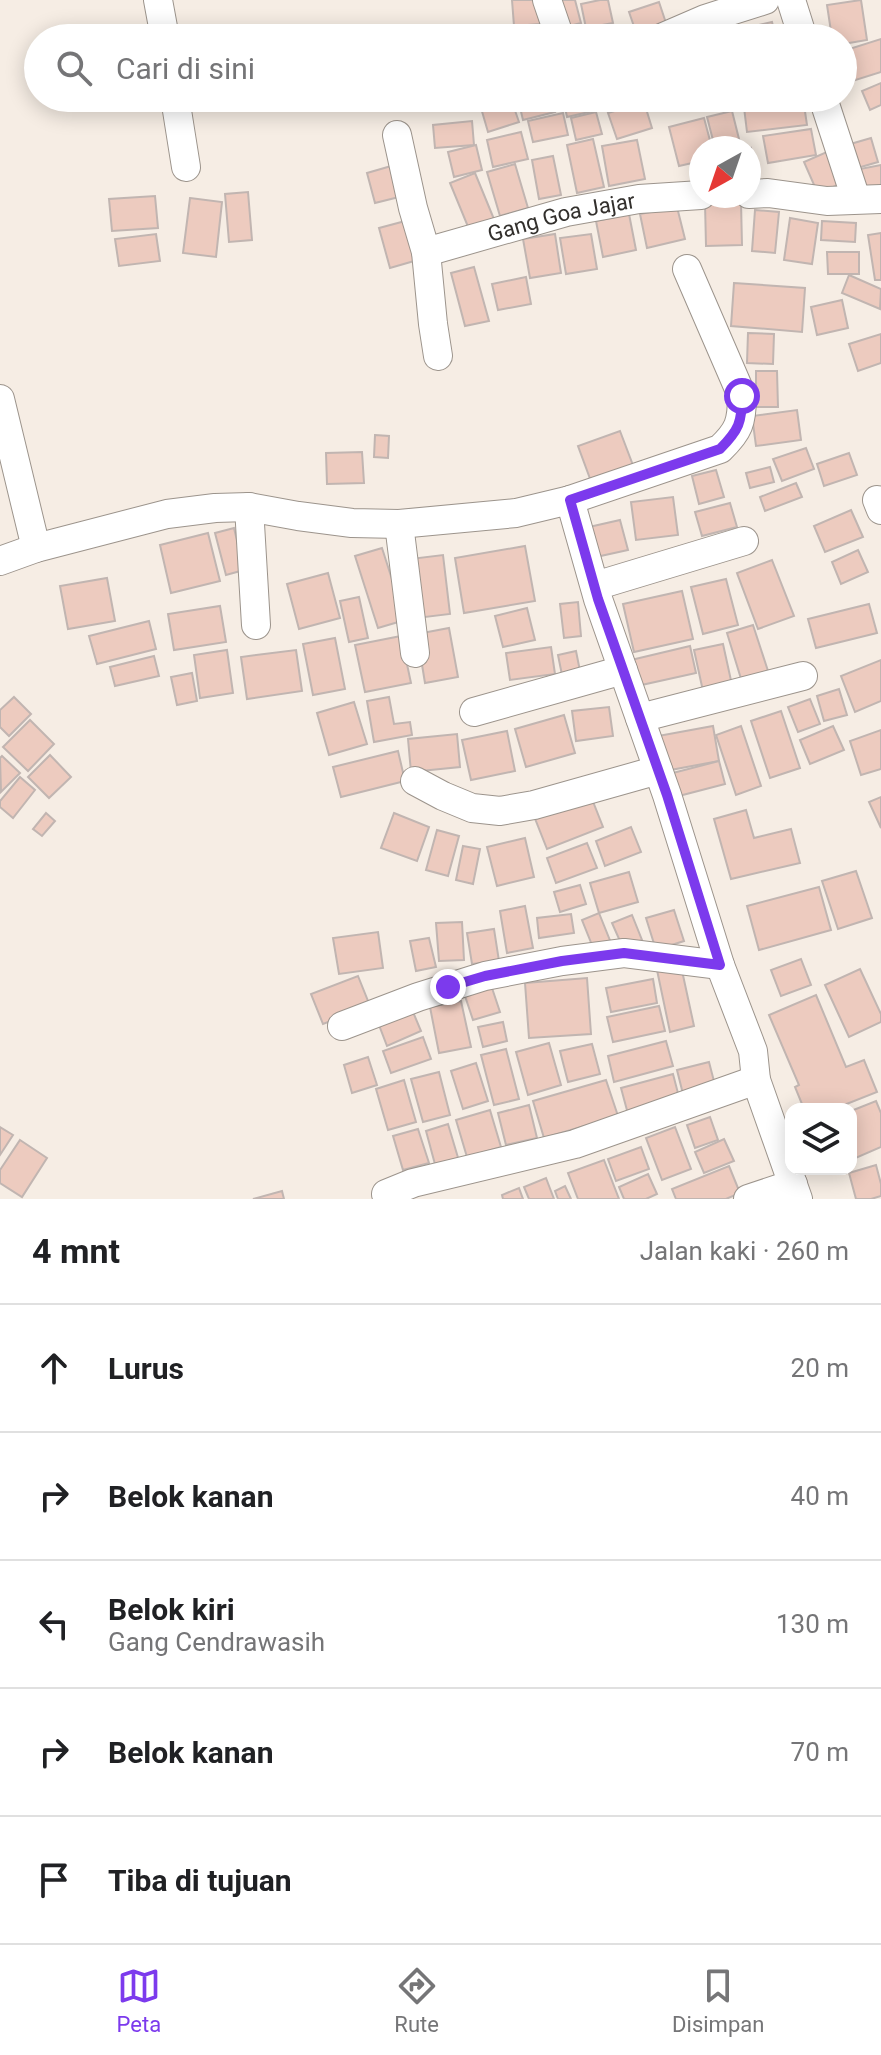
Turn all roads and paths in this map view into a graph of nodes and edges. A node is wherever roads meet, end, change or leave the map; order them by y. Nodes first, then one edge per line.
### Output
1 (158, 0) edge
2 (547, 0) edge
3 (765, 0) edge
4 (791, 0) edge
5 (162, 24) edge
6 (555, 24) edge
7 (693, 24) edge
8 (799, 24) edge
9 (177, 112) edge
10 (829, 112) edge
11 (397, 135) dead end
12 (186, 167) dead end
13 (761, 193) edge
14 (689, 196) edge
15 (868, 199) edge
16 (426, 252) junction
17 (687, 269) dead end
18 (438, 356) dead end
19 (0, 399) edge
20 (570, 500) junction
21 (249, 507) junction
22 (399, 524) junction
23 (744, 541) dead end
24 (36, 548) junction
25 (0, 561) edge
26 (595, 586) junction
27 (256, 625) dead end
28 (415, 653) dead end
29 (623, 670) junction
30 (803, 676) dead end
31 (474, 712) dead end
32 (640, 718) junction
33 (658, 770) junction
34 (415, 781) dead end
35 (720, 965) junction
36 (342, 1026) dead end
37 (756, 1080) junction
38 (796, 1192) edge
39 (386, 1194) dead end
40 (748, 1199) edge

1 - 5 street
2 - 6 street
3 - 7 street
4 - 8 street
9 - 12 street
10 - 15 street
11 - 16 street
13 - 15 street
14 - 16 street, Gang Goa Jajar
16 - 18 street
17 - 20 street
19 - 24 street
20 - 22 street
20 - 26 street
21 - 22 street
21 - 24 street
21 - 27 street
22 - 28 street
23 - 26 street
24 - 25 street
26 - 29 street
29 - 31 street
29 - 32 street
30 - 32 street
32 - 33 street
33 - 34 street
33 - 35 street
35 - 36 street
35 - 37 street
37 - 38 street
37 - 39 street
38 - 40 street

